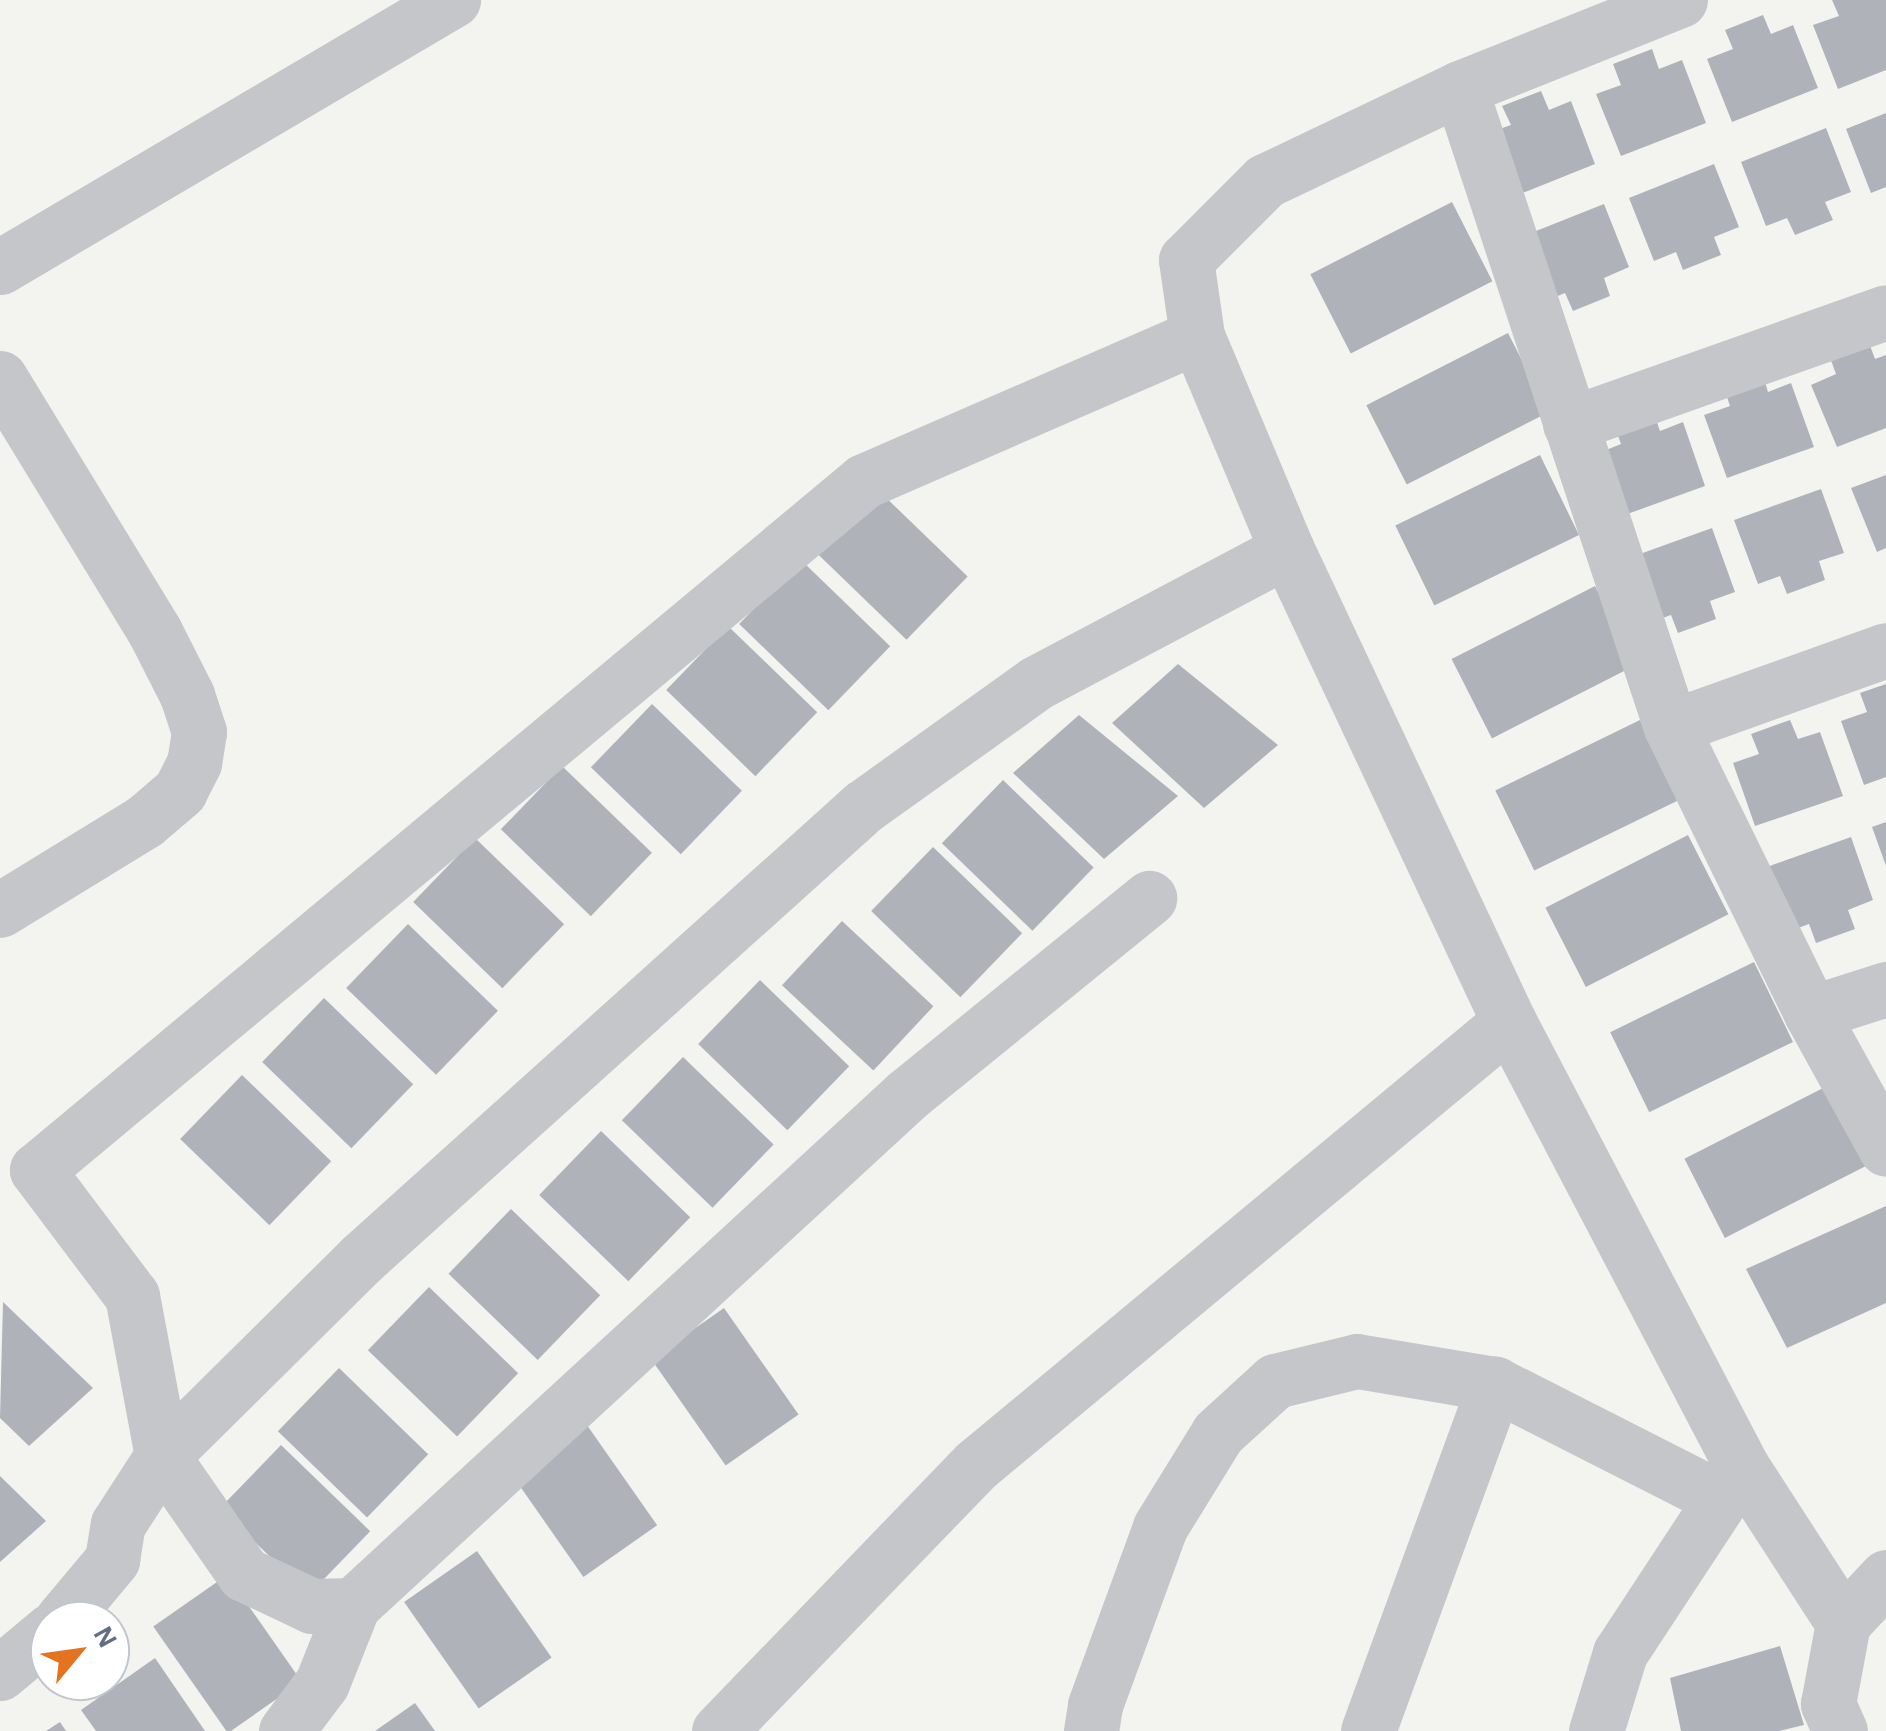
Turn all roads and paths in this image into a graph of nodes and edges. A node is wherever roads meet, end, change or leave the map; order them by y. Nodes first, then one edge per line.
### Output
1 (454, 0) edge
2 (1680, 0) edge
3 (1460, 88) junction
4 (0, 267) edge
5 (1886, 312) edge
6 (1197, 336) junction
7 (0, 378) edge
8 (1570, 424) junction
9 (1287, 550) junction
10 (1886, 650) edge
11 (1671, 727) junction
12 (1150, 898) dead end
13 (0, 910) edge
14 (1886, 989) edge
15 (1811, 1013) junction
16 (1509, 1022) junction
17 (1886, 1149) edge
18 (1496, 1384) junction
19 (162, 1456) junction
20 (1732, 1483) junction
21 (1886, 1577) edge
22 (78, 1601) edge
23 (353, 1605) junction
24 (1843, 1623) junction
25 (30, 1648) edge
26 (0, 1673) edge
27 (286, 1731) edge
28 (719, 1731) edge
29 (1091, 1731) edge
30 (1368, 1731) edge
31 (1596, 1731) edge
32 (1840, 1731) edge

1 - 4 street
2 - 3 street
3 - 6 street
3 - 8 street
5 - 8 street
6 - 9 street
6 - 19 street
7 - 13 street
8 - 11 street
9 - 16 street
9 - 19 street
10 - 11 street
11 - 15 street
12 - 23 street
14 - 15 street
15 - 17 street
16 - 20 street
16 - 28 street
18 - 20 street
18 - 29 street
18 - 30 street
19 - 22 street
19 - 23 street
20 - 24 street
20 - 31 street
21 - 24 street
23 - 27 street
24 - 32 street
25 - 26 street

